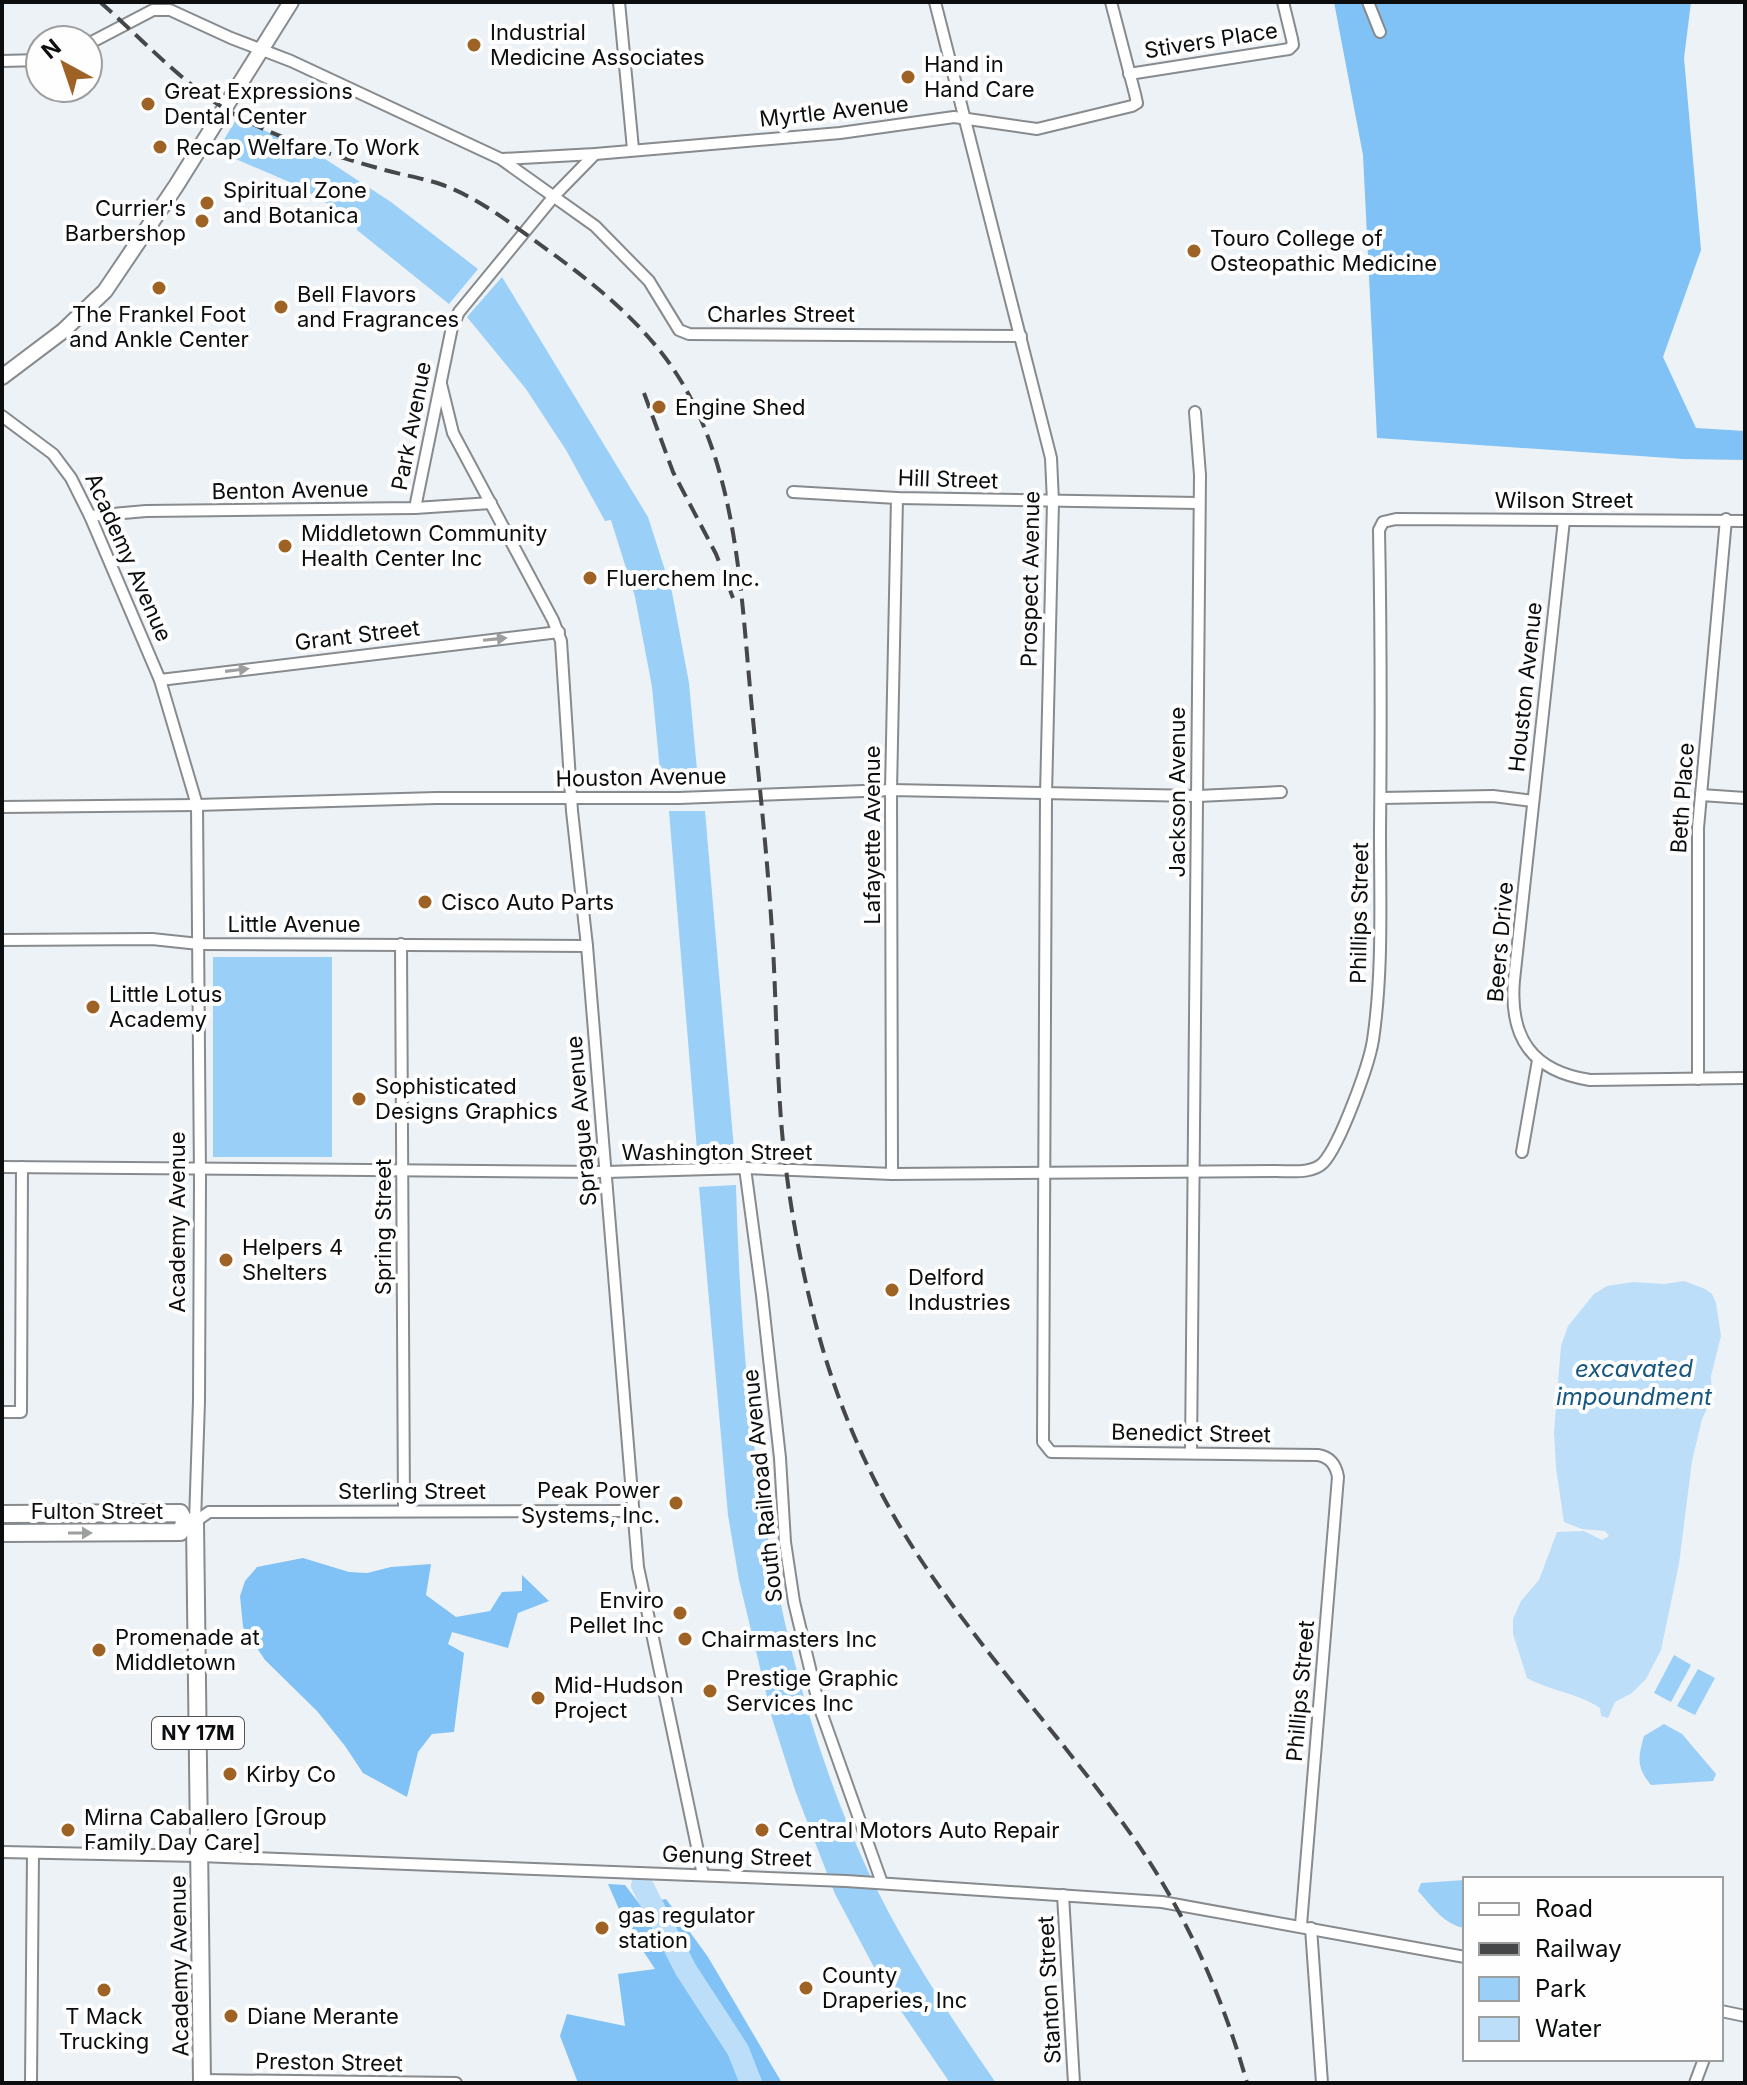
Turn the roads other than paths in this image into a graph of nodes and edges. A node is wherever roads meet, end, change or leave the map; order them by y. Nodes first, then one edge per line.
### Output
1 (291, 2) edge
2 (619, 2) edge
3 (935, 2) edge
4 (1111, 2) edge
5 (1283, 2) edge
6 (1368, 2) edge
7 (161, 6) edge
8 (1380, 32) dead end
9 (104, 36) edge
10 (261, 50) junction
11 (24, 60) edge
12 (2, 61) edge
13 (1129, 74) junction
14 (967, 120) junction
15 (633, 149) junction
16 (595, 154) junction
17 (501, 159) junction
18 (555, 195) junction
19 (1021, 336) junction
20 (2, 377) edge
21 (441, 384) junction
22 (1195, 412) dead end
23 (2, 416) edge
24 (793, 492) dead end
25 (897, 498) junction
26 (1053, 502) junction
27 (491, 503) junction
28 (1198, 503) junction
29 (415, 508) junction
30 (90, 516) junction
31 (1726, 519) junction
32 (1564, 520) junction
33 (1745, 521) edge
34 (1383, 522) joint
35 (559, 632) junction
36 (160, 680) junction
37 (891, 790) junction
38 (1281, 792) dead end
39 (1046, 795) junction
40 (1701, 795) junction
41 (1198, 796) junction
42 (573, 798) junction
43 (1381, 798) junction
44 (1745, 798) edge
45 (1533, 801) junction
46 (197, 805) junction
47 (2, 807) edge
48 (2, 940) edge
49 (199, 944) junction
50 (401, 944) junction
51 (587, 946) junction
52 (1538, 1060) junction
53 (1745, 1078) edge
54 (1698, 1079) junction
55 (1522, 1152) dead end
56 (2, 1167) edge
57 (22, 1167) junction
58 (200, 1168) junction
59 (745, 1168) junction
60 (403, 1170) junction
61 (606, 1172) junction
62 (1044, 1172) junction
63 (1192, 1172) junction
64 (892, 1174) junction
65 (2, 1412) edge
66 (1048, 1450) joint
67 (1191, 1453) junction
68 (1332, 1462) joint
69 (404, 1510) junction
70 (632, 1511) junction
71 (2, 1514) edge
72 (190, 1522) junction
73 (2, 1533) edge
74 (2, 1852) edge
75 (33, 1853) junction
76 (200, 1856) junction
77 (703, 1875) junction
78 (882, 1883) junction
79 (1063, 1895) junction
80 (1306, 1926) junction
81 (1463, 1957) edge
82 (1723, 2011) edge
83 (1745, 2016) edge
84 (1703, 2061) edge
85 (202, 2082) edge
86 (334, 2082) edge
87 (31, 2083) edge
88 (456, 2083) edge
89 (1074, 2083) edge
90 (1322, 2083) edge
91 (1695, 2083) edge

1 - 10 main road
2 - 15 street
3 - 14 street, Prospect Avenue
4 - 13 street
5 - 13 street, Stivers Place
6 - 8 street
7 - 9 street
7 - 10 street
10 - 17 street
10 - 20 main road
11 - 12 street
13 - 14 street, Myrtle Avenue
14 - 15 street, Myrtle Avenue
14 - 19 street, Prospect Avenue
15 - 16 street, Myrtle Avenue
16 - 17 street, Myrtle Avenue
16 - 18 street
17 - 18 street
18 - 19 street, Charles Street
18 - 21 street, Park Avenue
19 - 26 street, Prospect Avenue
21 - 27 street, Sprague Avenue
21 - 29 street, Park Avenue
22 - 28 street, Jackson Avenue
23 - 30 street, Academy Avenue
24 - 25 street, Hill Street
25 - 26 street, Hill Street
25 - 37 street, Lafayette Avenue
26 - 28 street, Hill Street
26 - 39 street, Prospect Avenue
27 - 29 street, Benton Avenue
27 - 35 street, Sprague Avenue
28 - 41 street, Jackson Avenue
29 - 30 street, Benton Avenue
30 - 36 street, Academy Avenue
31 - 32 street, Wilson Street
31 - 33 street, Wilson Street
31 - 40 street, Beth Place
32 - 34 street, Wilson Street
32 - 45 street, Houston Avenue
34 - 43 street, Phillips Street
36 -> 35 street, Grant Street
35 - 42 street, Sprague Avenue
36 - 46 street, Academy Avenue
37 - 39 street, Houston Avenue
37 - 42 street, Houston Avenue
37 - 64 street, Lafayette Avenue
38 - 41 street, Houston Avenue
39 - 41 street, Houston Avenue
39 - 62 street, Prospect Avenue
40 - 44 street
40 - 54 street, Beth Place
41 - 63 street, Jackson Avenue
42 - 46 street, Houston Avenue
42 - 51 street, Sprague Avenue
43 - 45 street, Houston Avenue
43 - 63 street, Phillips Street
45 - 52 street, Beers Drive
46 - 47 street, Houston Avenue
46 - 49 street, Academy Avenue
48 - 49 street, Little Avenue
49 - 50 street, Little Avenue
49 - 58 street, Academy Avenue
50 - 51 street, Little Avenue
50 - 60 street, Spring Street
51 - 61 street, Sprague Avenue
52 - 54 street
52 - 55 street
53 - 54 street
56 - 57 street, Washington Street
57 - 58 street, Washington Street
57 - 65 street
58 - 60 street, Washington Street
58 - 72 street, Academy Avenue
59 - 61 street, Washington Street
59 - 64 street, Washington Street
59 - 78 street, South Railroad Avenue
60 - 61 street, Washington Street
60 - 69 street, Spring Street
61 - 70 street, Sprague Avenue
62 - 63 street, Washington Street
62 - 64 street, Washington Street
62 - 66 street, Prospect Avenue
63 - 67 street, Jackson Avenue
66 - 67 street, Benedict Street
67 - 68 street, Benedict Street
68 - 80 street, Phillips Street
69 - 70 street, Sterling Street
69 - 72 street, Sterling Street
70 - 77 street, Sprague Avenue
71 - 72 main road, Fulton Street
73 -> 72 main road, Fulton Street
72 - 76 main road, Academy Avenue / NY 17M
74 - 75 street, Genung Street
75 - 76 street, Genung Street
75 - 87 street
76 - 77 street, Genung Street
76 - 85 main road, Academy Avenue / NY 17M
77 - 78 street, Genung Street
78 - 79 street, Genung Street
79 - 80 street, Genung Street
79 - 89 street, Stanton Street
80 - 81 street, Genung Street
80 - 90 street, Phillips Street
82 - 83 street
84 - 91 street
85 - 86 street, Preston Street
86 - 88 street, Preston Street

